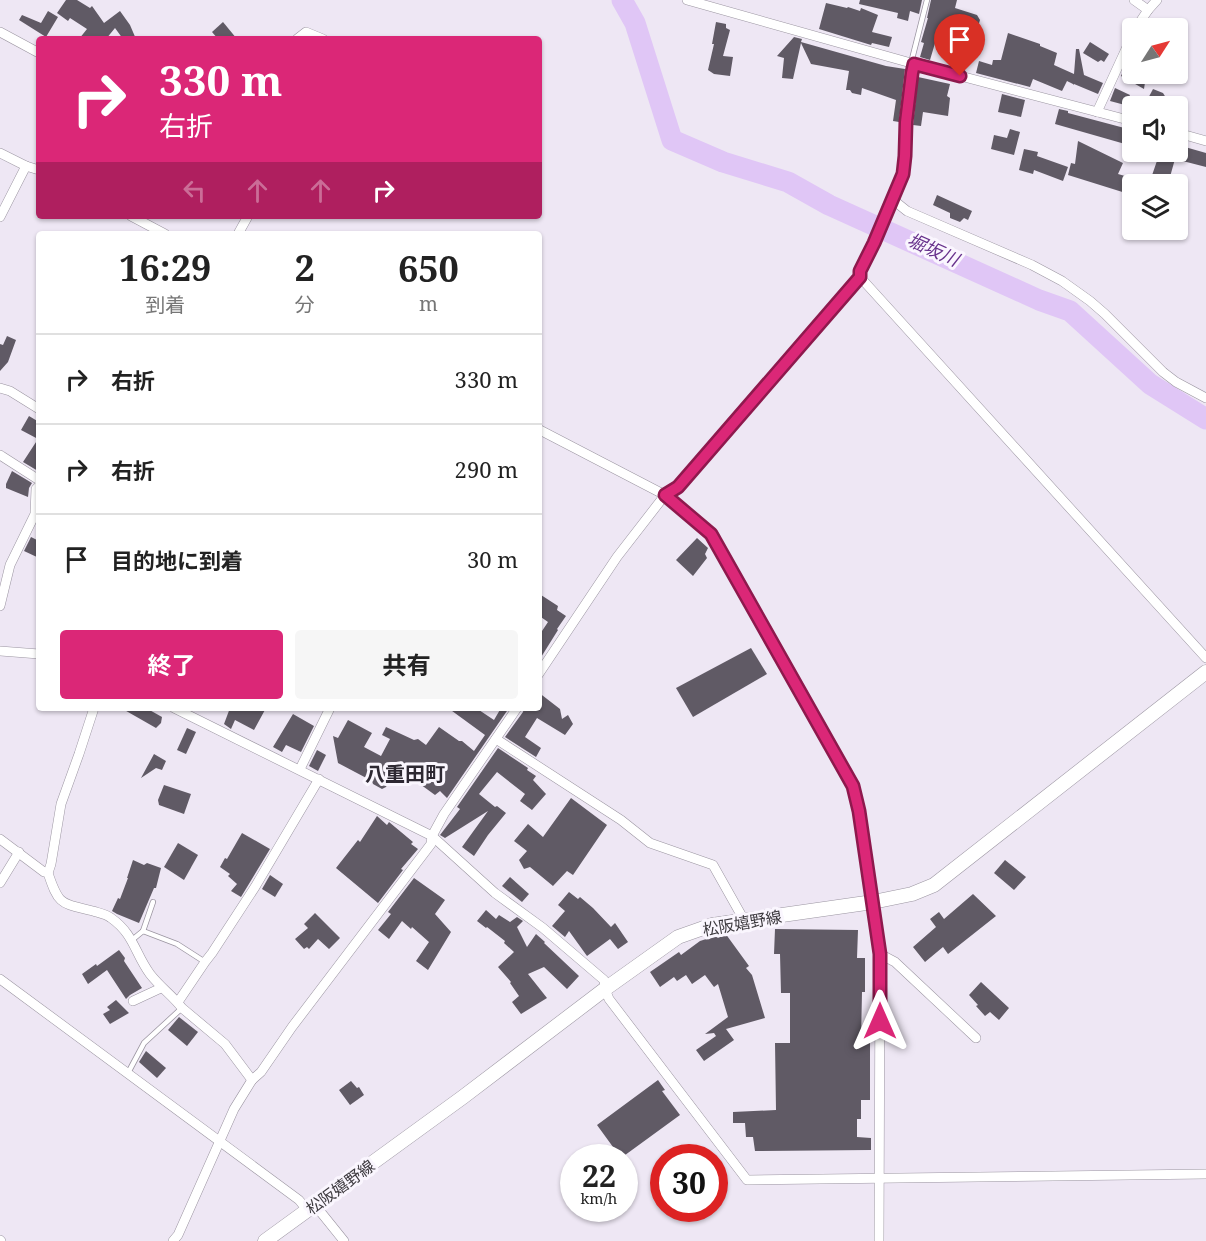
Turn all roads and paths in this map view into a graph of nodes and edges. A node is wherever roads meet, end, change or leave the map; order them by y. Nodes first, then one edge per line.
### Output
1 (687, 0) edge
2 (927, 0) edge
3 (1134, 0) edge
4 (1157, 0) edge
5 (1148, 10) junction
6 (1143, 18) edge
7 (0, 32) edge
8 (301, 36) edge
9 (316, 36) edge
10 (36, 51) edge
11 (1122, 58) edge
12 (913, 64) junction
13 (1097, 112) junction
14 (1122, 119) edge
15 (1188, 136) edge
16 (1206, 141) edge
17 (0, 153) edge
18 (26, 166) junction
19 (36, 169) edge
20 (891, 202) junction
21 (0, 217) edge
22 (137, 219) edge
23 (159, 231) edge
24 (860, 277) junction
25 (0, 388) edge
26 (1206, 398) edge
27 (36, 407) edge
28 (542, 431) edge
29 (0, 455) edge
30 (36, 478) edge
31 (36, 489) edge
32 (665, 495) junction
33 (0, 606) edge
34 (0, 651) edge
35 (36, 654) edge
36 (1206, 658) edge
37 (542, 669) edge
38 (1206, 672) edge
39 (92, 711) edge
40 (180, 711) edge
41 (329, 711) edge
42 (515, 711) edge
43 (496, 739) junction
44 (300, 769) junction
45 (319, 779) junction
46 (432, 836) junction
47 (0, 839) edge
48 (19, 852) junction
49 (48, 873) junction
50 (0, 883) edge
51 (153, 902) dead end
52 (873, 902) junction
53 (744, 920) junction
54 (143, 931) junction
55 (132, 940) junction
56 (880, 954) junction
57 (205, 962) junction
58 (0, 979) edge
59 (161, 988) junction
60 (605, 989) junction
61 (133, 1001) dead end
62 (180, 1005) junction
63 (976, 1038) dead end
64 (128, 1073) junction
65 (252, 1080) junction
66 (219, 1142) junction
67 (1206, 1174) edge
68 (880, 1178) junction
69 (311, 1208) junction
70 (173, 1241) edge
71 (265, 1241) edge
72 (344, 1241) edge
73 (879, 1241) edge

1 - 12 street
2 - 12 lane
3 - 5 street
4 - 5 street
5 - 6 street
7 - 10 street
8 - 9 street
11 - 13 street
12 - 13 street
12 - 20 street
13 - 14 street
15 - 16 street
17 - 18 street
18 - 19 street
18 - 21 street
20 - 24 street
20 - 26 street
22 - 23 street
24 - 32 street
24 - 36 street
25 - 27 street
28 - 32 street
29 - 30 street
31 - 33 street
32 - 37 street
32 - 52 street
34 - 35 street
38 - 52 main road, 松阪嬉野線
39 - 49 street
40 - 44 street
41 - 44 street
42 - 43 street
43 - 46 street
43 - 53 street
44 - 45 street
45 - 46 street
45 - 57 street
46 - 60 street
46 - 65 street
47 - 48 street
48 - 49 street
48 - 50 street
49 - 55 street
51 - 54 lane
52 - 53 main road, 松阪嬉野線
52 - 56 street
53 - 60 main road, 松阪嬉野線
54 - 55 lane
54 - 57 lane
55 - 59 street
56 - 63 street
56 - 68 street
57 - 62 street
58 - 64 street
59 - 61 street
59 - 62 street
60 - 68 street
60 - 69 main road, 松阪嬉野線
62 - 64 lane
62 - 65 street
64 - 66 street
65 - 66 street
66 - 69 street
66 - 70 street
67 - 68 street
68 - 73 street
69 - 71 main road, 松阪嬉野線
69 - 72 street

